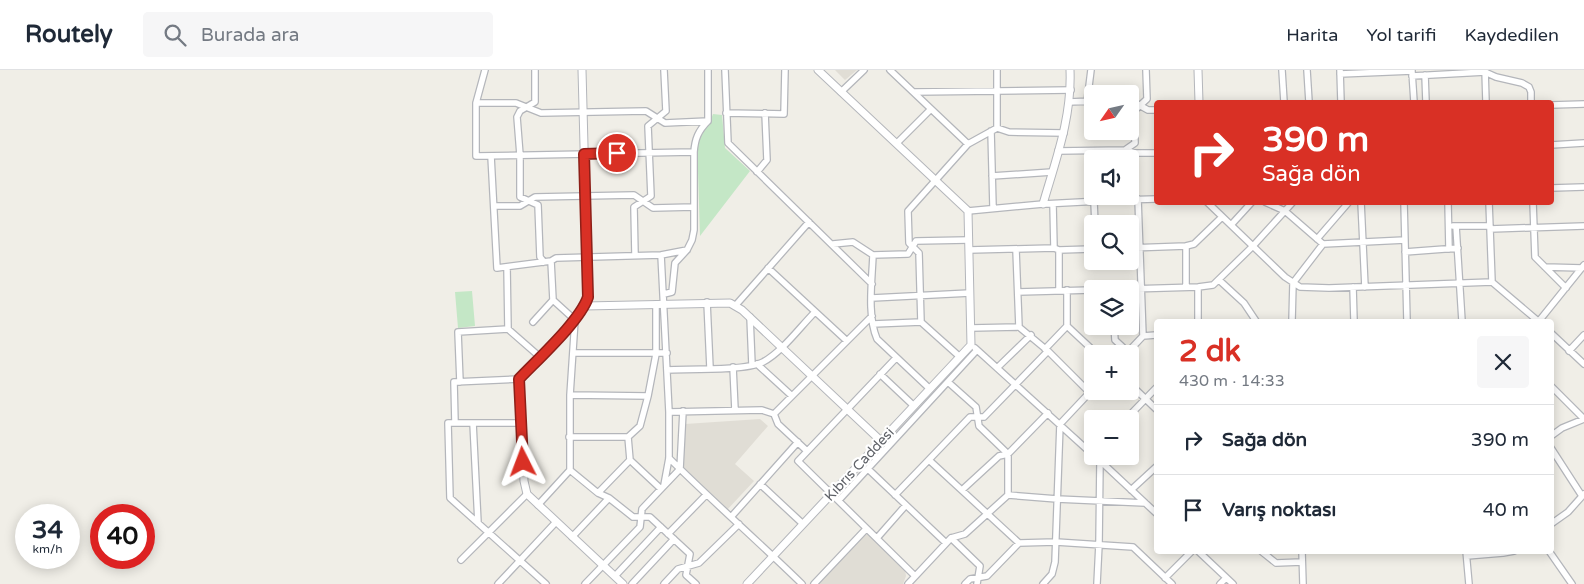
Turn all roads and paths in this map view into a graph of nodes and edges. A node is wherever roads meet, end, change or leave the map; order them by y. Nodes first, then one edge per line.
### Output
1 (485, 70) edge
2 (535, 70) edge
3 (582, 70) edge
4 (664, 70) edge
5 (708, 70) edge
6 (725, 70) edge
7 (785, 70) edge
8 (818, 70) edge
9 (864, 70) edge
10 (890, 70) edge
11 (997, 70) edge
12 (1070, 70) edge
13 (1090, 70) edge
14 (1146, 70) edge
15 (1198, 70) edge
16 (1282, 70) edge
17 (1307, 70) edge
18 (1485, 71) edge
19 (1340, 72) edge
20 (1412, 72) edge
21 (1436, 72) edge
22 (1425, 75) junction
23 (1090, 85) edge
24 (1070, 90) junction
25 (998, 91) junction
26 (841, 92) junction
27 (914, 92) junction
28 (1199, 100) edge
29 (1284, 100) edge
30 (1308, 100) edge
31 (1341, 100) edge
32 (1414, 100) edge
33 (1426, 100) edge
34 (1486, 100) edge
35 (1530, 100) edge
36 (1069, 102) junction
37 (1084, 102) edge
38 (476, 103) junction
39 (1584, 104) edge
40 (1140, 105) junction
41 (1554, 105) edge
42 (526, 108) junction
43 (931, 109) junction
44 (1154, 110) edge
45 (583, 111) junction
46 (726, 113) junction
47 (765, 114) junction
48 (658, 118) junction
49 (708, 121) junction
50 (998, 128) junction
51 (991, 131) junction
52 (1064, 132) junction
53 (1584, 143) edge
54 (897, 144) junction
55 (968, 144) junction
56 (1554, 145) edge
57 (1125, 150) edge
58 (1058, 151) junction
59 (1084, 151) edge
60 (649, 152) junction
61 (694, 152) junction
62 (1139, 153) edge
63 (1154, 153) edge
64 (584, 154) junction
65 (520, 155) junction
66 (491, 156) junction
67 (757, 172) junction
68 (1052, 172) junction
69 (992, 176) junction
70 (936, 180) junction
71 (1584, 187) edge
72 (1554, 188) edge
73 (586, 195) junction
74 (1139, 199) edge
75 (1154, 199) edge
76 (528, 201) junction
77 (643, 201) junction
78 (1084, 202) edge
79 (1043, 204) junction
80 (1053, 204) junction
81 (1138, 205) edge
82 (1210, 205) edge
83 (1249, 205) edge
84 (1272, 205) edge
85 (1290, 205) edge
86 (1346, 205) edge
87 (1361, 205) edge
88 (1404, 205) edge
89 (1448, 205) edge
90 (1490, 205) edge
91 (1533, 205) edge
92 (494, 206) junction
93 (694, 207) junction
94 (993, 207) junction
95 (968, 211) junction
96 (1285, 211) junction
97 (1222, 217) junction
98 (809, 222) junction
99 (1231, 225) junction
100 (1448, 226) junction
101 (1456, 226) junction
102 (1584, 226) edge
103 (1490, 227) junction
104 (1534, 228) junction
105 (1317, 239) junction
106 (968, 240) junction
107 (1405, 240) junction
108 (1363, 241) junction
109 (833, 244) junction
110 (1323, 244) junction
111 (1186, 246) junction
112 (1253, 246) junction
113 (913, 248) junction
114 (1140, 248) junction
115 (1458, 248) junction
116 (1056, 249) junction
117 (1084, 249) edge
118 (1449, 249) junction
119 (687, 250) junction
120 (969, 250) junction
121 (1016, 250) junction
122 (1405, 252) junction
123 (661, 255) junction
124 (873, 255) junction
125 (635, 256) junction
126 (587, 257) junction
127 (551, 261) junction
128 (544, 262) junction
129 (1583, 266) edge
130 (507, 267) junction
131 (768, 268) junction
132 (1545, 268) junction
133 (1219, 280) junction
134 (1492, 282) junction
135 (1293, 283) junction
136 (1460, 283) junction
137 (872, 284) junction
138 (1406, 285) junction
139 (1186, 287) junction
140 (1198, 287) junction
141 (1352, 287) junction
142 (1365, 287) junction
143 (1566, 288) junction
144 (1141, 289) junction
145 (1067, 290) junction
146 (1084, 290) edge
147 (1059, 291) junction
148 (1018, 292) junction
149 (970, 293) junction
150 (664, 294) junction
151 (920, 295) junction
152 (872, 298) junction
153 (553, 300) junction
154 (707, 302) junction
155 (656, 304) junction
156 (665, 304) junction
157 (586, 306) junction
158 (735, 306) junction
159 (815, 312) junction
160 (872, 316) junction
161 (750, 317) junction
162 (1198, 319) edge
163 (1255, 319) edge
164 (1292, 319) edge
165 (1354, 319) edge
166 (1407, 319) edge
167 (1462, 319) edge
168 (1537, 319) edge
169 (1541, 319) edge
170 (575, 320) junction
171 (533, 322) dead end
172 (920, 322) junction
173 (872, 324) junction
174 (1067, 326) junction
175 (1019, 327) junction
176 (971, 328) junction
177 (508, 329) junction
178 (1154, 335) edge
179 (1584, 335) edge
180 (1031, 336) junction
181 (1143, 336) junction
182 (1554, 337) edge
183 (847, 341) junction
184 (971, 345) junction
185 (1087, 345) edge
186 (1135, 345) edge
187 (781, 347) junction
188 (978, 350) junction
189 (1046, 350) junction
190 (1569, 350) junction
191 (573, 353) junction
192 (656, 354) junction
193 (667, 354) junction
194 (960, 357) junction
195 (540, 358) junction
196 (896, 358) junction
197 (755, 364) junction
198 (1584, 364) edge
199 (733, 367) junction
200 (710, 368) junction
201 (998, 368) junction
202 (667, 370) junction
203 (880, 374) junction
204 (812, 376) junction
205 (519, 379) junction
206 (460, 382) junction
207 (948, 382) junction
208 (1016, 385) junction
209 (1084, 385) edge
210 (930, 389) junction
211 (1554, 389) edge
212 (1154, 390) edge
213 (1139, 392) edge
214 (570, 395) junction
215 (648, 396) junction
216 (792, 396) junction
217 (1084, 398) edge
218 (1146, 399) junction
219 (914, 406) junction
220 (1154, 407) edge
221 (847, 409) junction
222 (735, 410) junction
223 (1135, 410) edge
224 (683, 411) junction
225 (669, 412) junction
226 (774, 414) junction
227 (1048, 414) junction
228 (977, 417) junction
229 (1584, 419) edge
230 (455, 423) junction
231 (473, 423) junction
232 (521, 423) junction
233 (1060, 424) junction
234 (1554, 434) edge
235 (569, 437) junction
236 (628, 437) junction
237 (798, 442) junction
238 (881, 442) junction
239 (1084, 447) edge
240 (807, 451) junction
241 (1554, 452) edge
242 (1008, 454) junction
243 (669, 458) junction
244 (630, 460) junction
245 (929, 460) junction
246 (1095, 465) edge
247 (1104, 465) edge
248 (680, 469) junction
249 (868, 469) junction
250 (1154, 469) edge
251 (570, 470) junction
252 (760, 484) junction
253 (662, 487) junction
254 (962, 490) junction
255 (1131, 490) junction
256 (598, 492) junction
257 (832, 493) junction
258 (527, 494) junction
259 (706, 495) junction
260 (895, 495) junction
261 (1008, 495) junction
262 (1583, 495) edge
263 (609, 498) junction
264 (1057, 499) junction
265 (839, 500) junction
266 (1100, 500) junction
267 (1145, 503) junction
268 (538, 505) junction
269 (906, 505) junction
270 (1154, 511) edge
271 (988, 514) junction
272 (642, 517) junction
273 (731, 517) junction
274 (556, 522) junction
275 (1554, 522) edge
276 (478, 523) junction
277 (739, 524) junction
278 (803, 524) junction
279 (661, 527) junction
280 (866, 529) junction
281 (488, 532) junction
282 (668, 534) junction
283 (572, 537) junction
284 (877, 538) junction
285 (951, 538) junction
286 (674, 539) junction
287 (1056, 542) junction
288 (1019, 543) junction
289 (946, 544) junction
290 (1099, 544) junction
291 (1189, 554) edge
292 (1201, 554) edge
293 (1265, 554) edge
294 (1302, 554) edge
295 (1466, 554) edge
296 (1551, 554) edge
297 (773, 556) junction
298 (461, 560) dead end
299 (520, 560) junction
300 (1302, 562) junction
301 (603, 565) junction
302 (688, 566) junction
303 (615, 576) junction
304 (915, 576) junction
305 (978, 577) junction
306 (1165, 578) junction
307 (1226, 578) junction
308 (498, 584) edge
309 (546, 584) edge
310 (586, 584) edge
311 (623, 584) edge
312 (632, 584) edge
313 (664, 584) edge
314 (696, 584) edge
315 (747, 584) edge
316 (802, 584) edge
317 (814, 584) edge
318 (908, 584) edge
319 (965, 584) edge
320 (977, 584) edge
321 (1043, 584) edge
322 (1097, 584) edge
323 (1172, 584) edge
324 (1220, 584) edge
325 (1233, 584) edge
326 (1303, 584) edge
327 (1468, 584) edge
328 (1572, 584) edge

1 - 38 street
2 - 42 street
3 - 45 street
4 - 48 street
5 - 49 street
6 - 46 street
7 - 47 street
8 - 26 street
9 - 26 street
10 - 27 street
11 - 25 street
12 - 24 street
13 - 23 street
14 - 40 street
15 - 28 street
16 - 29 street
17 - 30 street
18 - 21 street
18 - 34 street
18 - 35 street
19 - 20 street
19 - 31 street
20 - 22 street
20 - 32 street
21 - 22 street
22 - 33 street
24 - 25 street
24 - 36 street
25 - 27 street
25 - 50 street
26 - 54 street
27 - 43 street
36 - 37 street
36 - 52 street
38 - 42 street
38 - 66 street
39 - 41 street
40 - 44 street
40 - 57 street
42 - 45 street
42 - 65 street
43 - 54 street
43 - 55 street
45 - 48 street
45 - 64 street
46 - 47 street
46 - 67 street
47 - 67 street
48 - 49 street
48 - 60 street
49 - 61 street
50 - 51 street
50 - 52 street
51 - 55 street
51 - 69 street
52 - 58 street
53 - 56 street
54 - 70 street
55 - 70 street
58 - 59 street
58 - 68 street
60 - 61 street
60 - 64 street
60 - 77 street
61 - 93 street
62 - 63 street
64 - 65 street
64 - 73 street
65 - 66 street
65 - 76 street
66 - 92 street
67 - 98 street
68 - 69 street
68 - 79 street
69 - 94 street
70 - 95 street
70 - 113 street
71 - 72 street
73 - 76 street
73 - 77 street
73 - 126 street
74 - 75 street
76 - 92 street
76 - 128 street
77 - 93 street
77 - 125 street
78 - 80 street
79 - 80 street
79 - 94 street
80 - 116 street
81 - 114 street
82 - 97 street
83 - 99 street
84 - 96 street
85 - 96 street
86 - 105 street
87 - 108 street
88 - 107 street
89 - 100 street
90 - 103 street
91 - 104 street
92 - 130 street
93 - 119 street
94 - 95 street
95 - 106 street
96 - 105 street
96 - 112 street
97 - 99 street
97 - 111 street
98 - 109 street
98 - 131 street
99 - 112 street
100 - 101 street
100 - 118 street
101 - 103 street
101 - 115 street
102 - 104 street
103 - 104 street
103 - 134 street
104 - 132 street
105 - 110 street
106 - 113 street
106 - 120 street
107 - 108 street
107 - 122 street
108 - 110 street
108 - 142 street
109 - 124 street
109 - 137 street
110 - 135 street
111 - 114 street
111 - 139 street
112 - 133 street
112 - 135 street
113 - 124 street
113 - 151 street
114 - 144 street
115 - 118 street
115 - 136 street
116 - 117 street
116 - 121 street
116 - 147 street
118 - 122 street
119 - 123 street
119 - 150 street
120 - 121 street
120 - 149 street
121 - 148 street
122 - 138 street
123 - 125 street
123 - 150 street
124 - 137 street
125 - 126 street
126 - 127 street
126 - 157 street
127 - 128 street
127 - 153 street
128 - 130 street
129 - 132 street
129 - 143 street
130 - 177 street
131 - 158 street
131 - 159 street
132 - 143 street
133 - 140 street
133 - 163 street
134 - 136 street
134 - 168 street
135 - 141 street
135 - 164 street
136 - 138 street
136 - 167 street
137 - 152 street
138 - 142 street
138 - 166 street
139 - 140 street
139 - 144 street
140 - 162 street
141 - 142 street
141 - 165 street
143 - 169 street
144 - 181 street
145 - 146 street
145 - 147 street
145 - 174 street
147 - 148 street
148 - 175 street
149 - 151 street
149 - 176 street
150 - 156 street
151 - 152 street
151 - 172 street
152 - 160 street
153 - 170 street
153 - 171 street
154 - 156 street
154 - 158 street
154 - 200 street
155 - 156 street
155 - 157 street
155 - 192 street
156 - 193 street
157 - 170 street
158 - 161 street
159 - 183 street
159 - 187 street
160 - 173 street
160 - 183 street
161 - 187 street
161 - 197 street
170 - 191 street
170 - 195 street
172 - 173 street
172 - 194 street
173 - 196 street
174 - 185 street
174 - 189 street
175 - 176 street
175 - 180 street
176 - 184 street
177 - 195 street
177 - 206 street
178 - 181 street
179 - 190 street
180 - 189 street
180 - 201 street
181 - 186 street
182 - 190 street
183 - 204 street
184 - 188 street
184 - 194 street, Kıbrıs Caddesi
187 - 197 street
187 - 204 street
188 - 201 street
188 - 207 street
189 - 208 street
189 - 209 street
190 - 198 street
191 - 192 street
191 - 214 street
192 - 193 street
192 - 215 street
193 - 202 street
194 - 210 street, Kıbrıs Caddesi
195 - 205 street
196 - 203 street
196 - 210 street
197 - 199 street
197 - 216 street
199 - 200 street
199 - 222 street
200 - 202 street
201 - 208 street
202 - 225 street
203 - 219 street
203 - 221 street
204 - 216 street
204 - 221 street
205 - 206 street
205 - 232 street
206 - 230 street
207 - 228 street
207 - 249 street
208 - 227 street
208 - 228 street
210 - 219 street, Kıbrıs Caddesi
211 - 229 street
212 - 218 street
213 - 218 street
214 - 215 street
214 - 235 street
215 - 236 street
216 - 226 street
217 - 233 street
218 - 220 street
218 - 223 street
219 - 238 street, Kıbrıs Caddesi
221 - 238 street
221 - 240 street
222 - 224 street
222 - 226 street
224 - 225 street
224 - 248 street
225 - 243 street
226 - 237 street
227 - 233 street
227 - 242 street
228 - 242 street
228 - 245 street
229 - 234 street
230 - 231 street
230 - 276 street
231 - 232 street
231 - 276 street
232 - 258 street
233 - 239 street
233 - 264 street
235 - 236 street
235 - 251 street
236 - 244 street
237 - 240 street
237 - 252 street
238 - 257 street, Kıbrıs Caddesi
240 - 257 street
241 - 262 street
242 - 254 street
242 - 261 street
243 - 248 street
243 - 253 street
244 - 253 street
244 - 256 street
245 - 254 street
245 - 260 street
246 - 266 street
247 - 255 street
248 - 253 street
248 - 259 street
249 - 260 street
249 - 265 street
250 - 255 street
251 - 256 street
251 - 268 street
252 - 273 street
252 - 278 street
253 - 272 street
254 - 271 street
255 - 267 street
256 - 263 street
257 - 265 street
257 - 278 street, Kıbrıs Caddesi
258 - 268 street
258 - 281 street
259 - 273 street
259 - 282 street
260 - 269 street
261 - 264 street
261 - 271 street
262 - 275 street
263 - 272 street
263 - 283 street
264 - 266 street
264 - 287 street
265 - 280 street
266 - 267 street
266 - 290 street
267 - 270 street
268 - 274 street
269 - 284 street
269 - 289 street
271 - 285 street
271 - 288 street
272 - 279 street
272 - 301 street
273 - 277 street
274 - 283 street
274 - 299 street
276 - 281 street
277 - 297 street
277 - 302 street
278 - 297 street, Kıbrıs Caddesi
279 - 282 street
279 - 303 street
280 - 284 street
280 - 317 street
281 - 298 street
281 - 299 street
282 - 286 street
283 - 301 street
284 - 304 street
285 - 289 street
285 - 305 street
286 - 302 street
286 - 312 street
287 - 288 street
287 - 290 street
287 - 321 street
288 - 305 street
289 - 304 street
290 - 306 street
290 - 322 street
291 - 306 street
292 - 307 street
293 - 300 street
294 - 300 street
295 - 327 street
296 - 328 street
297 - 315 street, Kıbrıs Caddesi
297 - 316 street
299 - 308 street
299 - 309 street
300 - 326 street
301 - 303 street
301 - 310 street
302 - 313 street
302 - 314 street
303 - 311 street
304 - 318 street
305 - 319 street
305 - 320 street
306 - 323 street
307 - 324 street
307 - 325 street

